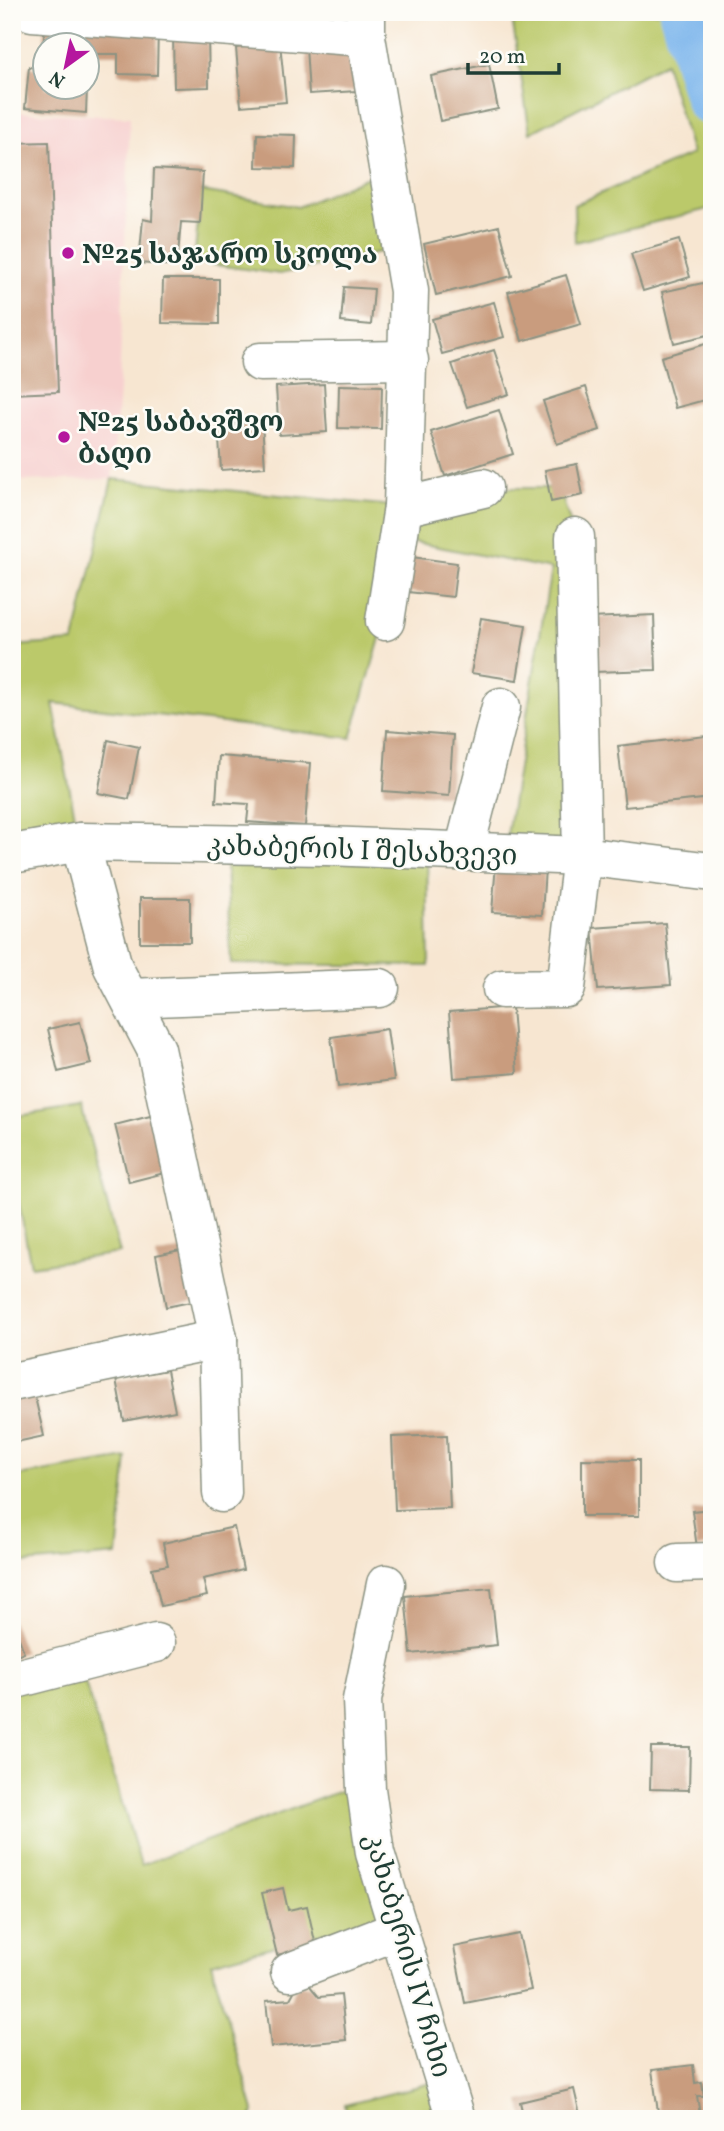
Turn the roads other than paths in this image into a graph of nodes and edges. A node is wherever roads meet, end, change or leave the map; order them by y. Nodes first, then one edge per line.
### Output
1 (32, 12) edge
2 (366, 25) edge
3 (409, 360) junction
4 (260, 362) dead end
5 (483, 488) dead end
6 (403, 507) junction
7 (575, 537) dead end
8 (385, 621) dead end
9 (501, 707) dead end
10 (80, 842) junction
11 (464, 851) junction
12 (12, 854) edge
13 (582, 856) junction
14 (712, 872) edge
15 (380, 988) dead end
16 (502, 989) dead end
17 (130, 998) junction
18 (218, 1339) junction
19 (12, 1382) edge
20 (222, 1493) dead end
21 (386, 1584) dead end
22 (156, 1643) dead end
23 (12, 1680) edge
24 (399, 1930) junction
25 (290, 1972) dead end
26 (456, 2119) edge

1 - 2 street
2 - 3 street
3 - 4 street
3 - 6 street
5 - 6 street
6 - 8 street
7 - 13 street
9 - 11 street
10 - 11 street, კახაბერის I შესახვევი
10 - 12 street, კახაბერის I შესახვევი
10 - 17 street
11 - 13 street, კახაბერის I შესახვევი
13 - 14 street, კახაბერის I შესახვევი
13 - 16 street
15 - 17 street
17 - 18 street
18 - 19 street
18 - 20 street
21 - 24 street, კახაბერის IV ჩიხი
22 - 23 street
24 - 25 street
24 - 26 street, კახაბერის IV ჩიხი

